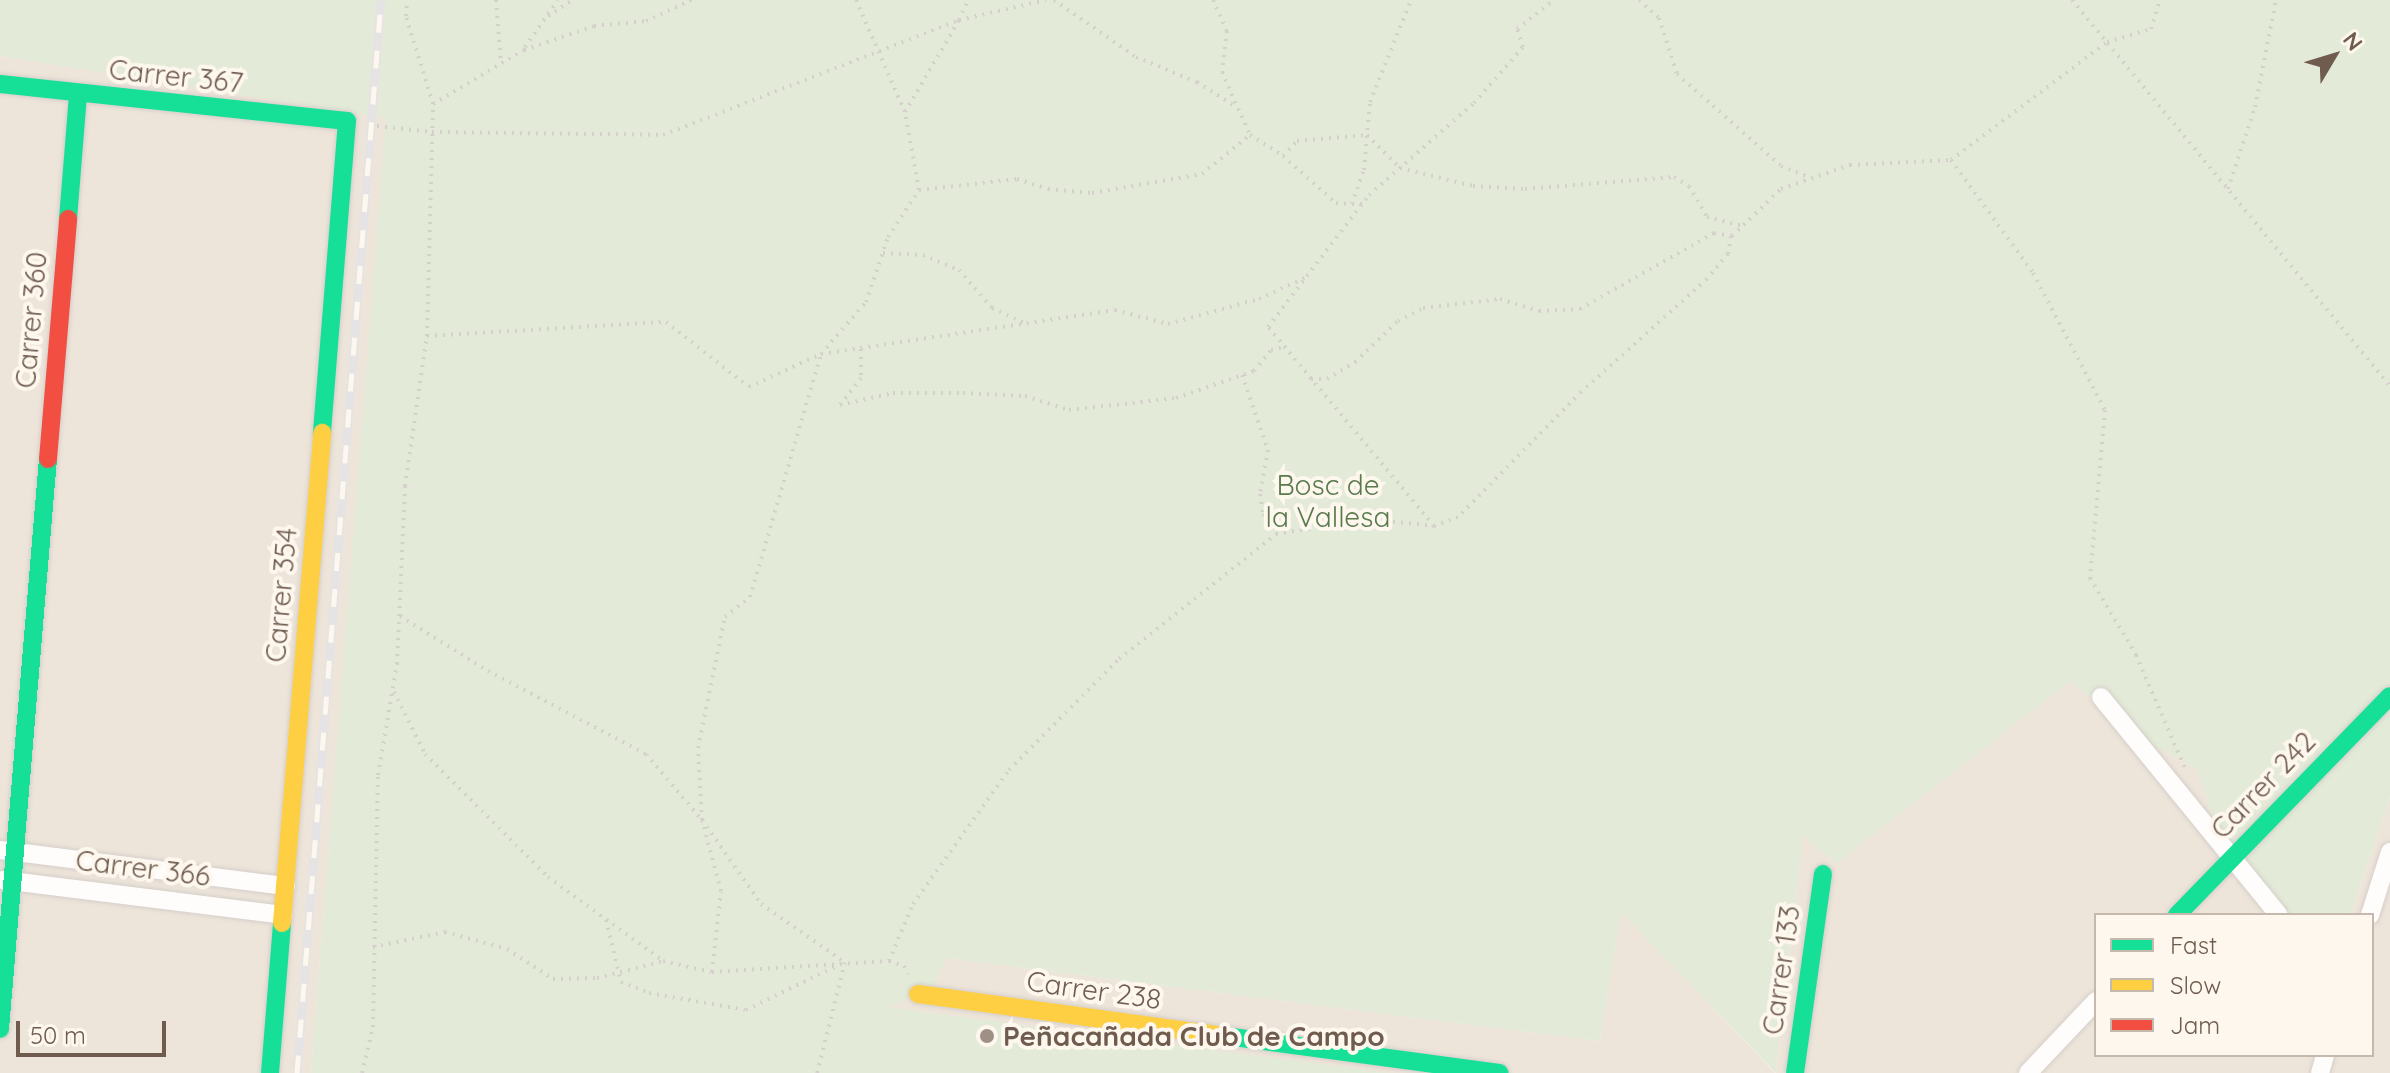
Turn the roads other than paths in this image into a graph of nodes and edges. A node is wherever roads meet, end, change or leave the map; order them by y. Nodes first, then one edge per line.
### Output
1 (0, 84) edge
2 (78, 95) junction
3 (347, 121) joint
4 (2390, 696) edge
5 (2101, 697) dead end
6 (8, 851) edge
7 (2390, 852) edge
8 (2231, 857) junction
9 (1823, 874) dead end
10 (6, 881) edge
11 (286, 886) junction
12 (2179, 913) edge
13 (2277, 913) edge
14 (2371, 913) edge
15 (283, 915) junction
16 (918, 994) road end
17 (2094, 1003) edge
18 (0, 1029) edge
19 (270, 1073) edge
20 (1500, 1073) edge
21 (1795, 1073) edge
22 (2028, 1073) edge

1 - 2 street, Carrer 367
2 - 3 street, Carrer 367
2 - 6 street, Carrer 360
3 - 11 street, Carrer 354
4 - 8 street, Carrer 242
5 - 8 street
6 - 10 street, Carrer 360
6 - 11 street, Carrer 366
7 - 14 street
8 - 12 street, Carrer 242
8 - 13 street
9 - 21 street, Carrer 133
10 - 15 street, Carrer 366
10 - 18 street, Carrer 360
11 - 15 street, Carrer 354
15 - 19 street, Carrer 354
16 - 20 street, Carrer 238
17 - 22 street

